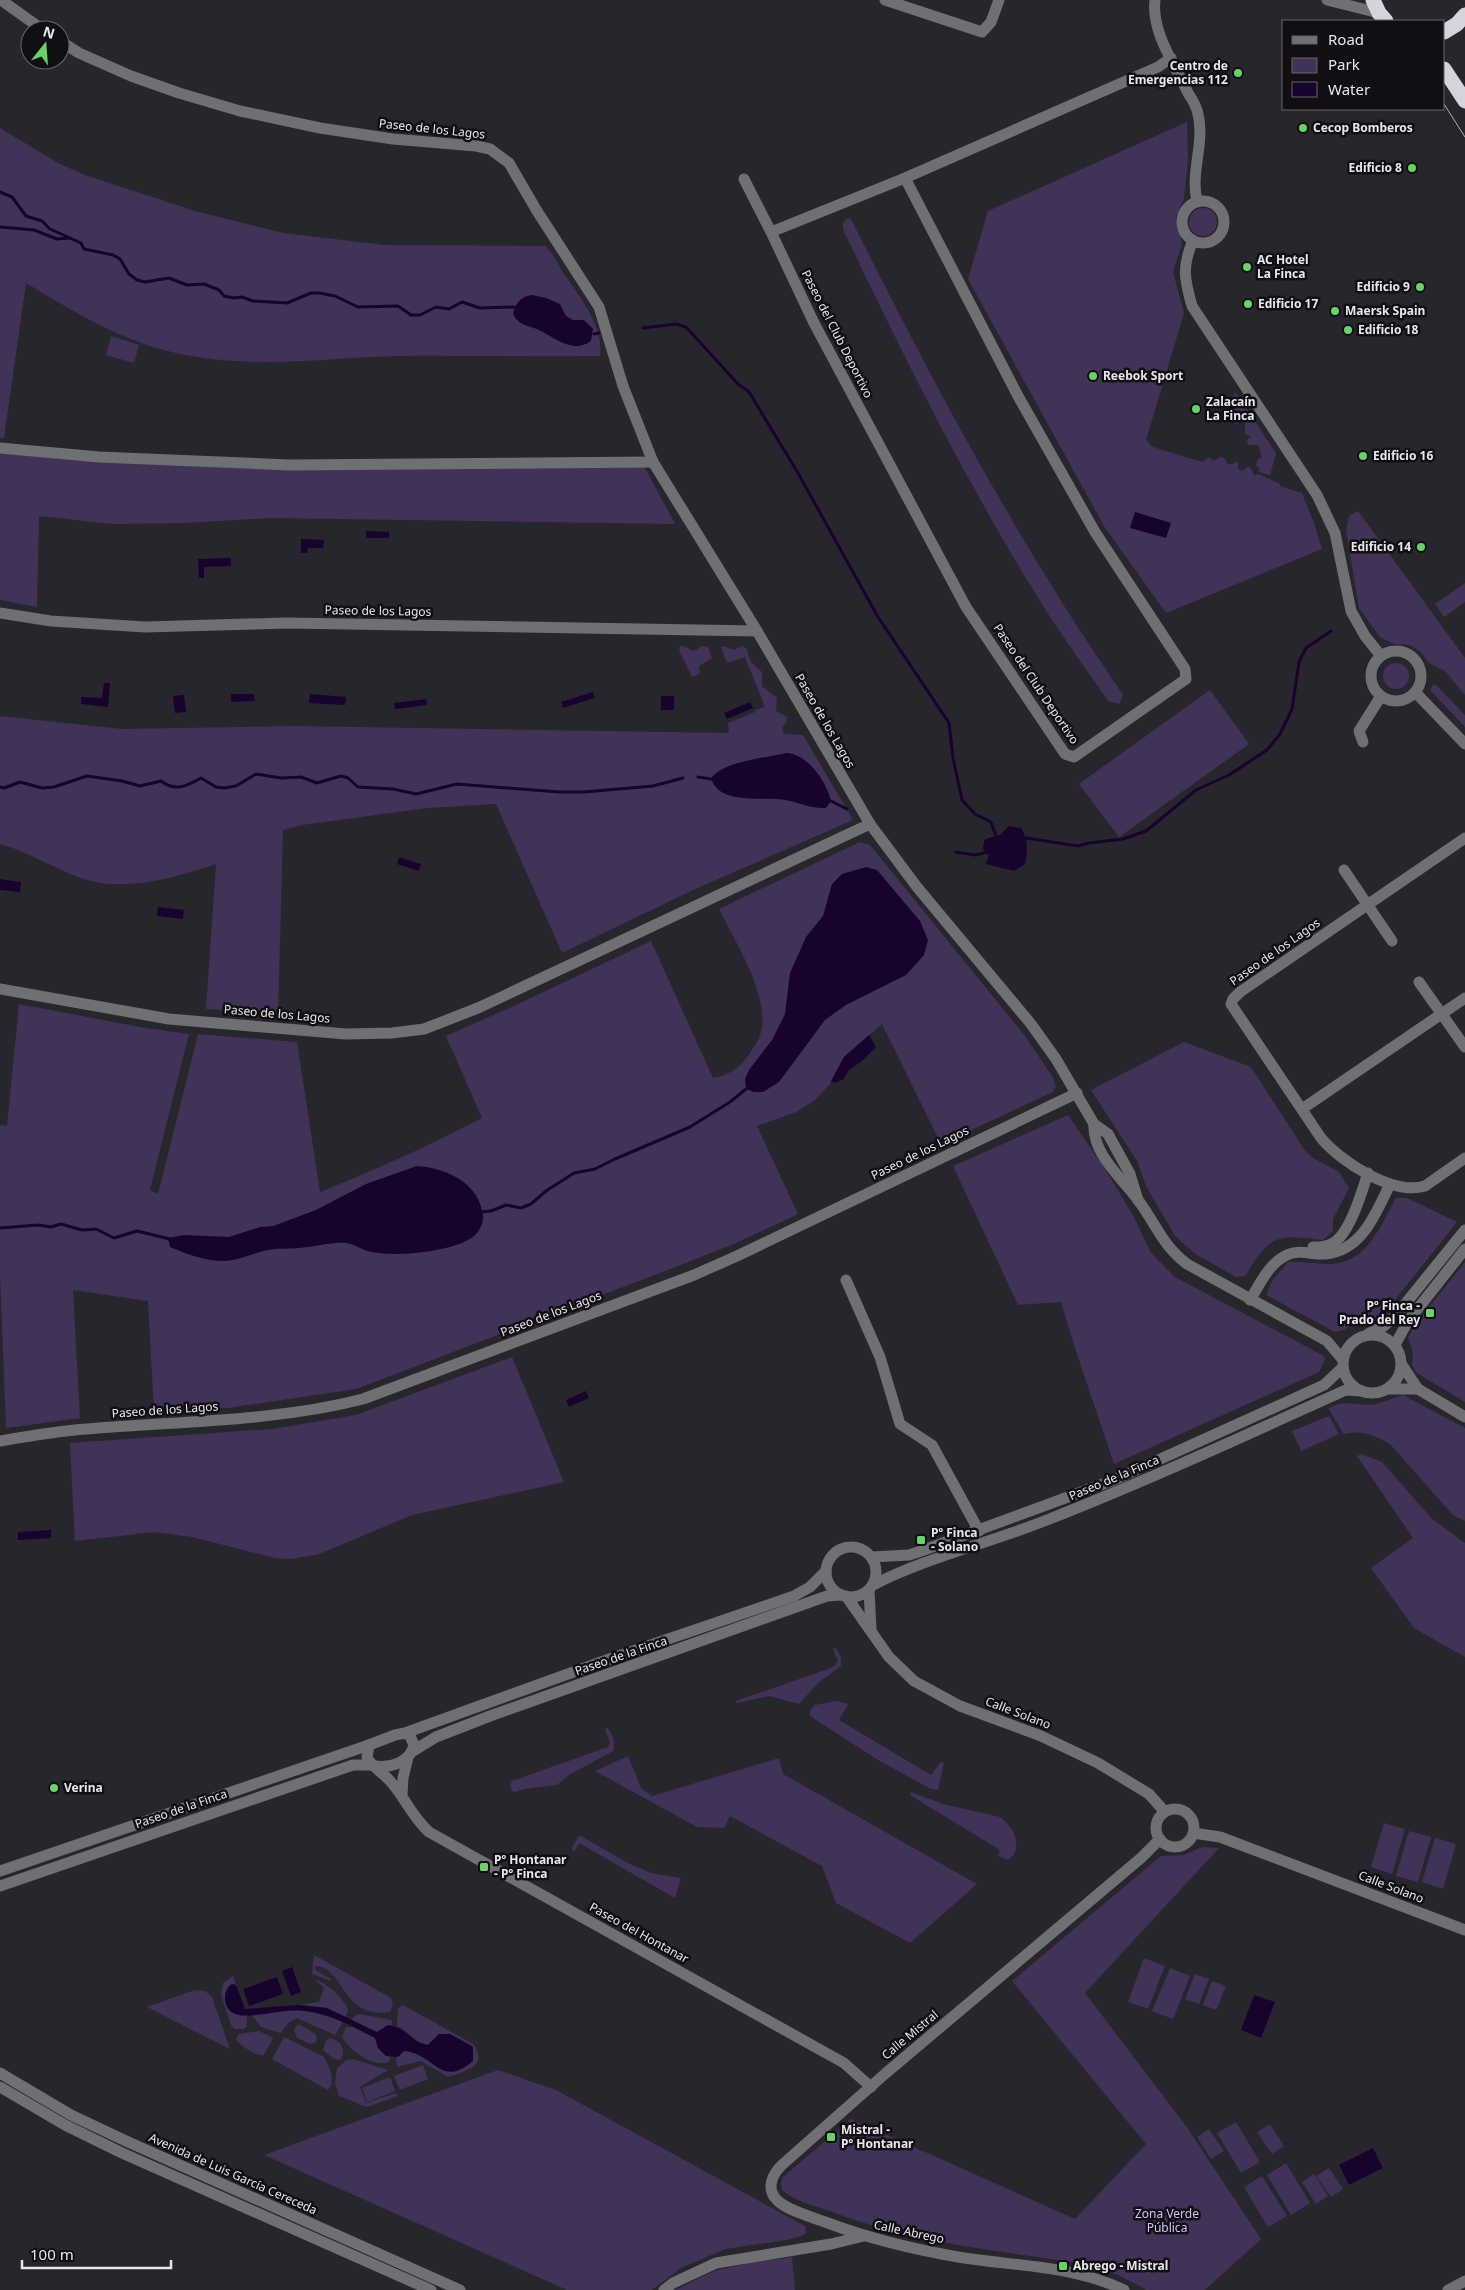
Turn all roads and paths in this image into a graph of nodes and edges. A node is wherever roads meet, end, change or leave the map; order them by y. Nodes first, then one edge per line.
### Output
1 (1, 0) edge
2 (885, 0) edge
3 (999, 0) edge
4 (1155, 0) edge
5 (1328, 0) edge
6 (1380, 11) edge
7 (1465, 15) edge
8 (29, 20) edge
9 (1445, 31) edge
10 (70, 46) edge
11 (1171, 58) junction
12 (1445, 70) edge
13 (1465, 100) edge
14 (905, 178) junction
15 (744, 179) dead end
16 (1197, 201) junction
17 (772, 232) junction
18 (1192, 240) junction
19 (0, 448) edge
20 (653, 462) junction
21 (0, 613) edge
22 (757, 631) junction
23 (1381, 656) junction
24 (1415, 692) junction
25 (1382, 696) junction
26 (1364, 742) dead end
27 (1465, 744) edge
28 (870, 824) junction
29 (1465, 838) edge
30 (1344, 870) dead end
31 (1368, 905) junction
32 (1392, 941) dead end
33 (1419, 982) dead end
34 (0, 989) edge
35 (1465, 998) edge
36 (1442, 1014) junction
37 (1464, 1047) edge
38 (1077, 1093) junction
39 (1302, 1109) junction
40 (1465, 1158) edge
41 (1368, 1173) junction
42 (1390, 1184) junction
43 (1465, 1230) edge
44 (1465, 1249) edge
45 (846, 1280) dead end
46 (1247, 1298) junction
47 (1368, 1334) junction
48 (1352, 1341) junction
49 (1327, 1342) junction
50 (1395, 1345) junction
51 (1343, 1364) junction
52 (1402, 1365) junction
53 (1387, 1389) junction
54 (1418, 1390) junction
55 (1362, 1392) junction
56 (1465, 1417) edge
57 (0, 1441) edge
58 (979, 1532) junction
59 (872, 1557) junction
60 (826, 1571) junction
61 (871, 1588) junction
62 (844, 1596) junction
63 (871, 1631) junction
64 (405, 1733) junction
65 (369, 1745) junction
66 (411, 1754) junction
67 (373, 1766) junction
68 (402, 1795) junction
69 (1164, 1812) junction
70 (1193, 1833) junction
71 (1160, 1839) junction
72 (0, 1871) edge
73 (0, 1886) edge
74 (1465, 1930) edge
75 (0, 2073) edge
76 (0, 2087) edge
77 (871, 2088) junction
78 (864, 2236) junction
79 (1465, 2281) edge
80 (431, 2290) edge
81 (460, 2290) edge
82 (664, 2290) edge
83 (1124, 2290) edge
84 (1448, 2290) edge

1 - 8 street
2 - 3 street
4 - 11 street
5 - 6 street
7 - 9 highway
10 - 20 street, Paseo de los Lagos
11 - 14 street
11 - 16 street
12 - 13 highway
14 - 17 street
14 - 17 street, Paseo del Club Deportivo
15 - 17 street, Paseo del Club Deportivo
16 - 18 street
16 - 18 street
18 - 23 street
19 - 20 street
20 - 22 street, Paseo de los Lagos
21 - 22 street, Paseo de los Lagos
22 - 28 street, Paseo de los Lagos
23 - 24 street
23 - 25 street
24 - 25 street
24 - 27 street
25 - 26 street
28 - 34 street, Paseo de los Lagos
28 - 38 street, Paseo de los Lagos
29 - 31 street, Paseo de los Lagos
30 - 31 street
31 - 32 street
31 - 39 street, Paseo de los Lagos
33 - 36 street
35 - 36 street
36 - 37 street
36 - 39 street
38 - 46 street, Paseo de los Lagos
38 - 57 street, Paseo de los Lagos
39 - 41 street, Paseo de los Lagos
40 - 42 street, Paseo de los Lagos
41 - 42 street, Paseo de los Lagos
41 - 46 street
42 - 46 street
43 - 47 street
44 - 50 street
45 - 58 street
46 - 49 street, Paseo de los Lagos
47 - 48 street
47 - 50 street
48 - 49 street
48 - 51 street
49 - 51 street, Paseo de los Lagos
50 - 52 street
51 - 55 street
51 - 58 street, Paseo de la Finca
52 - 53 street
52 - 54 street
53 - 54 street
53 - 55 street
54 - 56 street
55 - 61 street, Paseo de la Finca
58 - 59 street, Paseo de la Finca
59 - 60 street
59 - 61 street
60 - 62 street
60 - 64 street, Paseo de la Finca
61 - 62 street
61 - 63 street
62 - 63 street, Calle Solano
62 - 66 street, Paseo de la Finca
63 - 69 street, Calle Solano
64 - 65 street, Paseo de la Finca
64 - 66 street
65 - 67 street
65 - 72 street, Paseo de la Finca
66 - 67 street, Paseo de la Finca
66 - 68 street
67 - 68 street, Paseo del Hontanar
67 - 73 street, Paseo de la Finca
68 - 77 street, Paseo del Hontanar
69 - 70 street
69 - 71 street
70 - 71 street
70 - 74 street, Calle Solano
71 - 77 street, Calle Mistral
75 - 81 street, Avenida de Luis García Cereceda
76 - 80 street, Avenida de Luis García Cereceda
77 - 78 street, Calle Mistral
78 - 82 street, Calle Abrego
78 - 83 street, Calle Abrego
79 - 84 street

